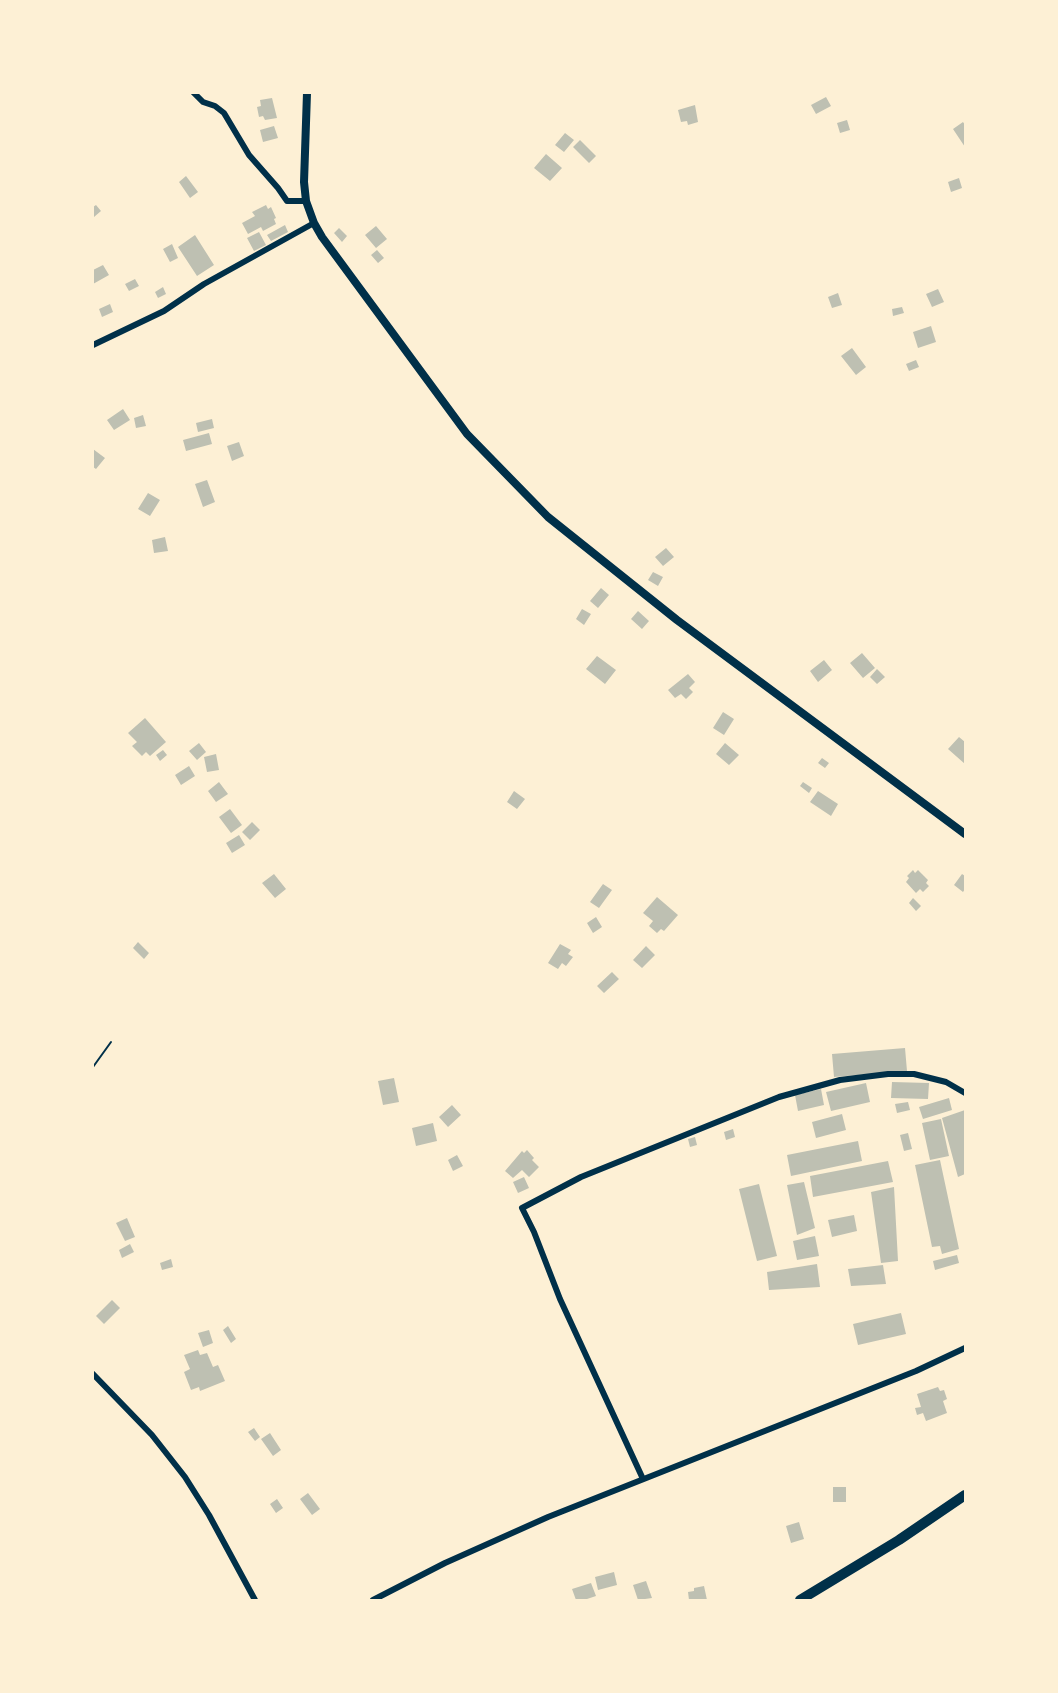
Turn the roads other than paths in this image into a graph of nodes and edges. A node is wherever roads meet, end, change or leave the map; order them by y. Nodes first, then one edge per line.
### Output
1 (194, 93) edge
2 (308, 93) edge
3 (306, 201) junction
4 (314, 223) junction
5 (93, 345) edge
6 (965, 834) edge
7 (965, 1093) edge
8 (965, 1348) edge
9 (93, 1374) edge
10 (643, 1479) junction
11 (965, 1495) edge
12 (255, 1600) edge
13 (373, 1600) edge
14 (800, 1600) edge

1 - 3 street
2 - 3 street
3 - 4 street
4 - 5 street
4 - 6 street
7 - 10 street
8 - 10 street
9 - 12 street
10 - 13 street
11 - 14 highway

